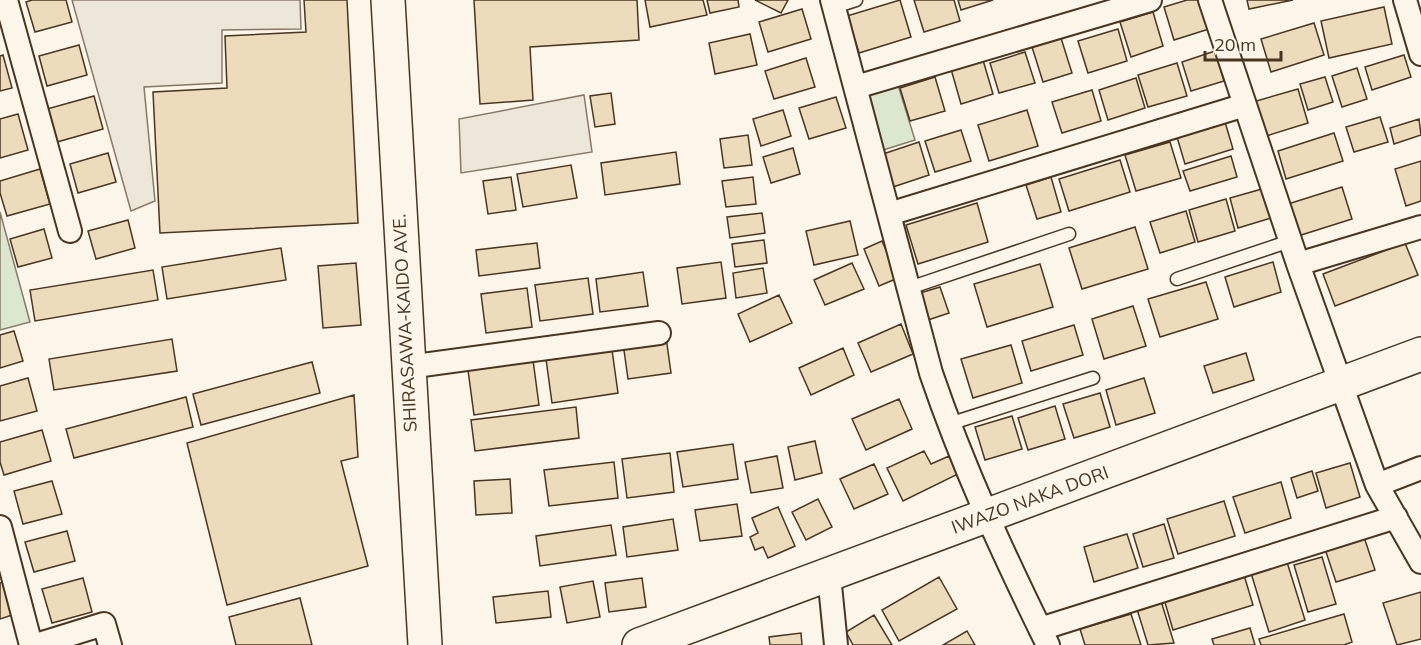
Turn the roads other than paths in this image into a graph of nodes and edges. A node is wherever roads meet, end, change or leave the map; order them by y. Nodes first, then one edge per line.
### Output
1 (6, 0) edge
2 (388, 0) edge
3 (856, 0) edge
4 (1150, 0) edge
5 (1210, 0) edge
6 (1405, 0) edge
7 (829, 2) edge
8 (1421, 54) edge
9 (856, 87) junction
10 (1245, 105) junction
11 (889, 214) junction
12 (1421, 227) edge
13 (70, 231) dead end
14 (1069, 234) dead end
15 (1290, 241) junction
16 (1298, 264) junction
17 (1177, 279) dead end
18 (909, 288) junction
19 (659, 333) dead end
20 (1421, 354) edge
21 (408, 367) junction
22 (1093, 378) dead end
23 (1341, 384) junction
24 (949, 424) junction
25 (1421, 468) edge
26 (1377, 485) junction
27 (986, 516) junction
28 (1395, 517) junction
29 (0, 527) edge
30 (1421, 562) edge
31 (829, 575) junction
32 (1044, 637) edge
33 (31, 645) edge
34 (36, 645) edge
35 (110, 645) edge
36 (425, 645) edge
37 (639, 645) edge
38 (836, 645) edge

1 - 13 street
2 - 21 street, SHIRASAWA-KAIDO AVE.
3 - 7 lane
4 - 9 street
5 - 10 street
6 - 8 street
7 - 9 street
9 - 11 street
10 - 11 street
10 - 15 street
11 - 18 street
12 - 16 street
14 - 18 lane
15 - 16 street
15 - 17 lane
16 - 23 street
18 - 24 street
19 - 21 street
20 - 23 street, IWAZO NAKA DORI
21 - 36 street, SHIRASAWA-KAIDO AVE.
22 - 24 lane
23 - 26 street
23 - 27 street, IWAZO NAKA DORI
24 - 27 street
25 - 26 street
26 - 28 street
27 - 31 street, IWAZO NAKA DORI
27 - 32 street
28 - 30 street
28 - 32 street
29 - 33 street
31 - 37 street, IWAZO NAKA DORI
31 - 38 street
34 - 35 street

